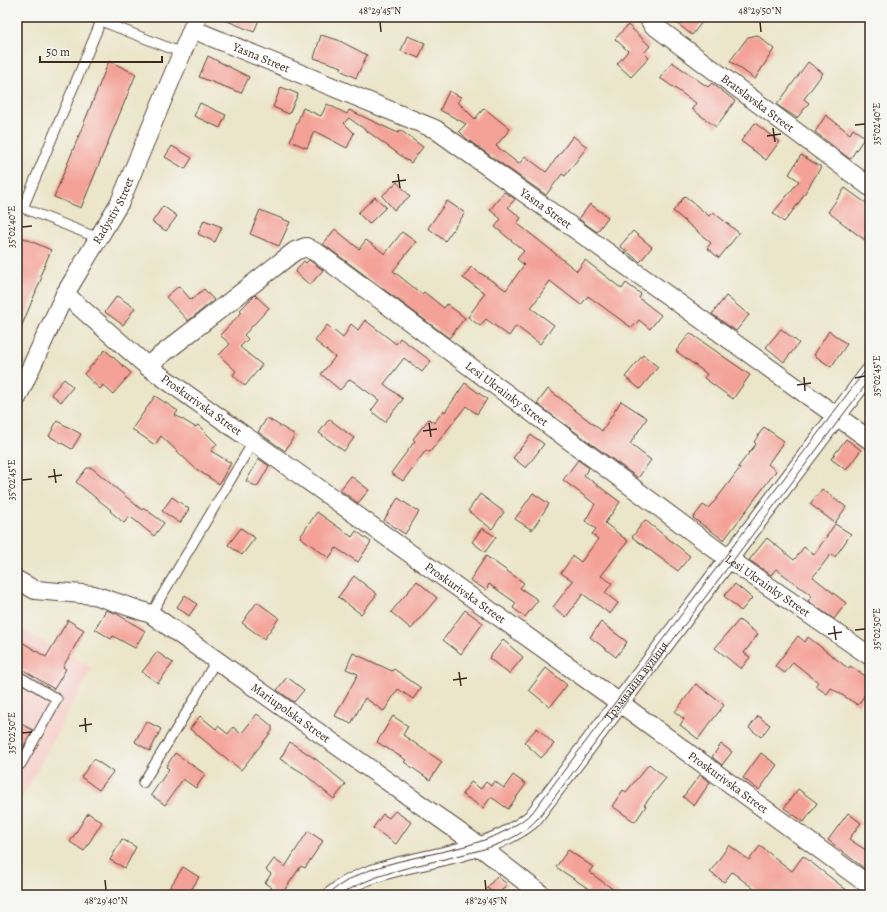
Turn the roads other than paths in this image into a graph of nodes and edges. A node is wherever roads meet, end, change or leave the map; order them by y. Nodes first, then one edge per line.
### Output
1 (648, 17) edge
2 (97, 19) edge
3 (194, 23) edge
4 (182, 53) junction
5 (870, 187) edge
6 (98, 238) junction
7 (65, 294) junction
8 (147, 366) junction
9 (870, 372) edge
10 (17, 398) edge
11 (836, 417) junction
12 (870, 440) edge
13 (253, 442) junction
14 (729, 559) junction
15 (17, 580) edge
16 (151, 614) junction
17 (870, 656) edge
18 (216, 660) junction
19 (17, 675) edge
20 (620, 703) junction
21 (17, 763) edge
22 (143, 783) dead end
23 (479, 846) junction
24 (870, 886) edge
25 (333, 895) edge
26 (542, 895) edge

1 - 5 street, Bratslavska Street
2 - 4 lane
2 - 6 lane
3 - 4 street, Radystiv Street
3 - 11 street, Yasna Street
4 - 6 street, Radystiv Street
6 - 7 street, Radystiv Street
7 - 8 street, Proskurivska Street
7 - 10 street, Radystiv Street
8 - 13 street, Proskurivska Street
8 - 14 street, Lesi Ukrainky Street
9 - 11 street, Трамвайна вулиця
11 - 12 street, Yasna Street
11 - 14 street, Трамвайна вулиця
13 - 16 lane
13 - 20 street, Proskurivska Street
14 - 17 street, Lesi Ukrainky Street
14 - 20 street, Трамвайна вулиця
15 - 16 street, Mariupolska Street
16 - 18 street, Mariupolska Street
18 - 22 lane
18 - 23 street, Mariupolska Street
19 - 21 lane
20 - 23 street, Трамвайна вулиця
20 - 24 street, Proskurivska Street
23 - 25 street, Трамвайна вулиця
23 - 26 street, Mariupolska Street

